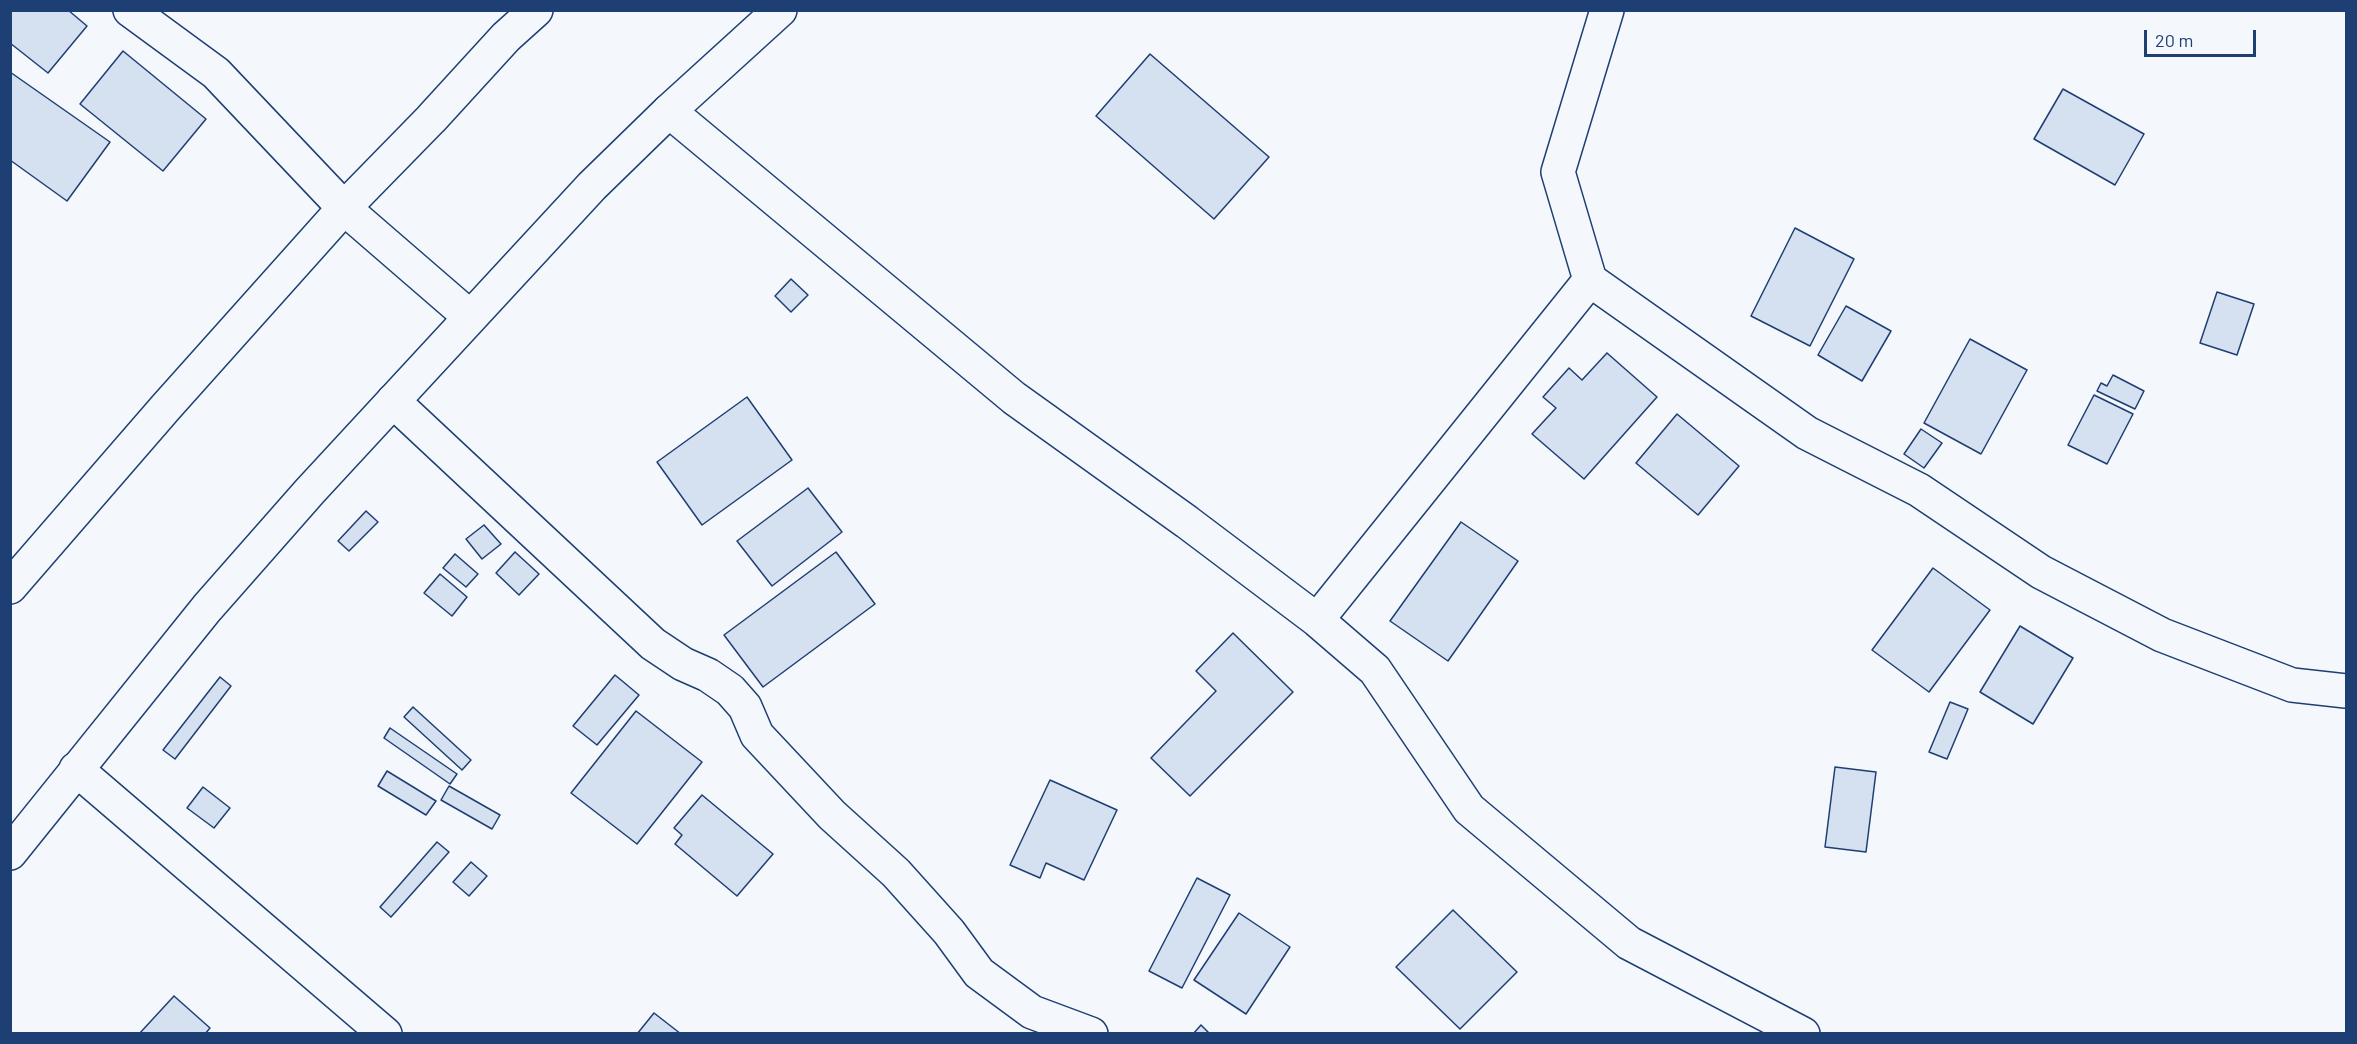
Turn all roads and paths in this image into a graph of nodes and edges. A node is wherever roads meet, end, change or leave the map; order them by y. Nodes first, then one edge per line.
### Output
1 (130, 10) edge
2 (536, 10) edge
3 (780, 10) edge
4 (1607, 10) edge
5 (669, 111) junction
6 (344, 208) junction
7 (1590, 280) junction
8 (470, 317) junction
9 (393, 401) junction
10 (10, 587) edge
11 (1317, 620) junction
12 (2346, 691) edge
13 (76, 769) junction
14 (10, 853) edge
15 (385, 1034) edge
16 (1091, 1034) edge
17 (1803, 1034) edge

1 - 6 main road
2 - 6 main road
3 - 5 main road
4 - 7 main road
5 - 8 main road
5 - 11 main road
6 - 8 main road
6 - 10 main road
7 - 11 main road
7 - 12 main road
8 - 9 main road
9 - 13 main road
9 - 16 main road
11 - 17 main road
13 - 14 main road
13 - 15 main road

